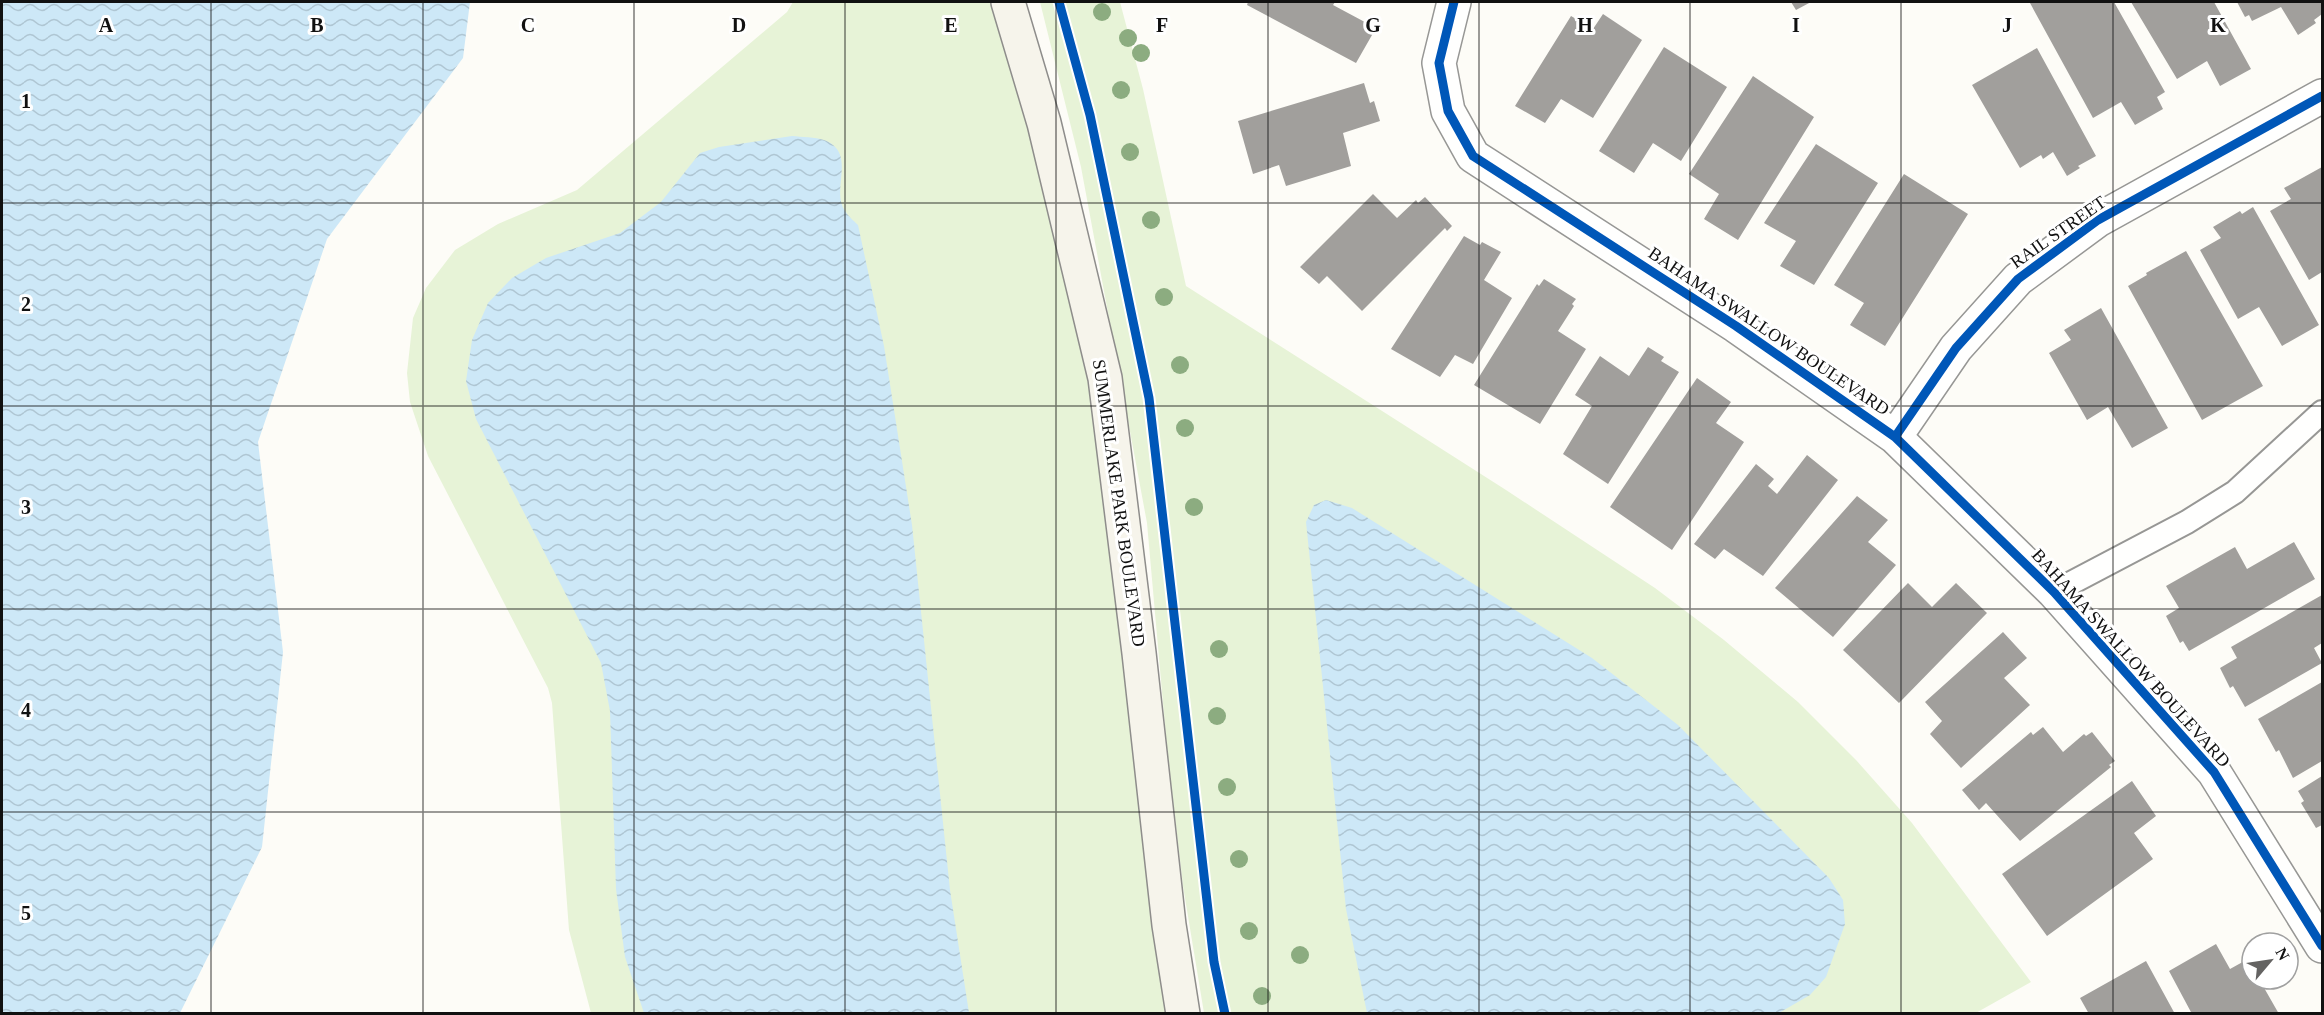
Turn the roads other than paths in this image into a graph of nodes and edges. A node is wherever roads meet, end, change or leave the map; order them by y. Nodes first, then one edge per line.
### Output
1 (1008, 2) edge
2 (1453, 2) edge
3 (2322, 96) edge
4 (2322, 415) edge
5 (1895, 437) junction
6 (2054, 592) junction
7 (2322, 946) edge
8 (1183, 1014) edge

1 - 8 main road, SUMMERLAKE PARK BOULEVARD
2 - 5 street, BAHAMA SWALLOW BOULEVARD
3 - 5 street, RAIL STREET
4 - 6 lane
5 - 6 street, BAHAMA SWALLOW BOULEVARD
6 - 7 street, BAHAMA SWALLOW BOULEVARD

